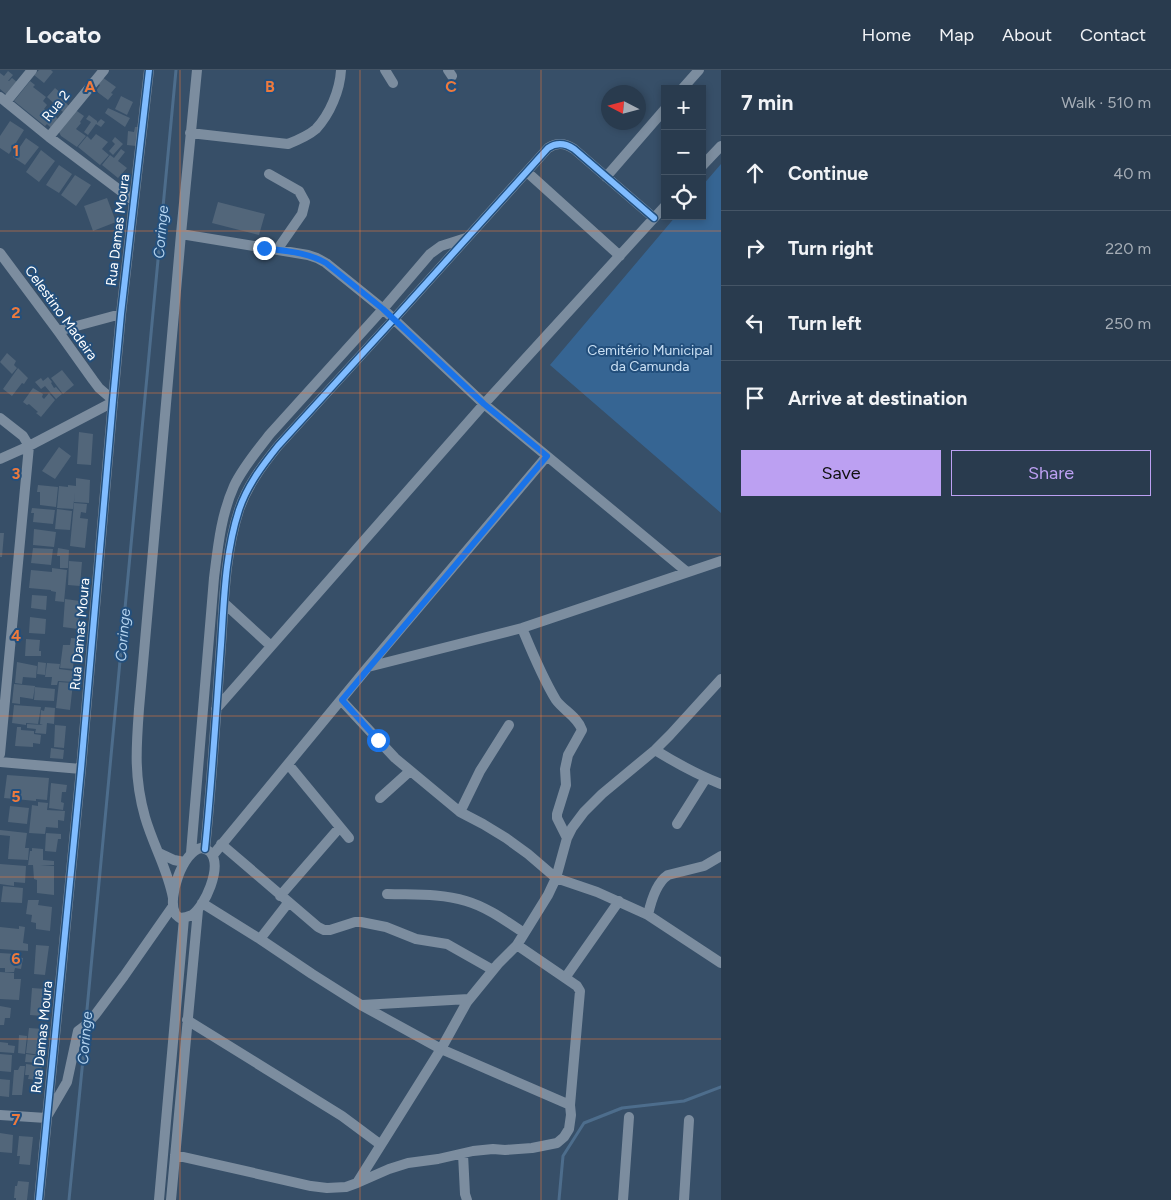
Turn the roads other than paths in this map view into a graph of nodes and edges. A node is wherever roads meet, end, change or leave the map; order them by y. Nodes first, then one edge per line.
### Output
1 (32, 70) edge
2 (104, 70) edge
3 (149, 70) edge
4 (197, 70) edge
5 (341, 70) edge
6 (385, 70) edge
7 (699, 70) edge
8 (393, 82) dead end
9 (686, 85) edge
10 (3, 100) edge
11 (661, 114) edge
12 (190, 133) junction
13 (49, 137) junction
14 (721, 146) edge
15 (706, 162) edge
16 (527, 172) junction
17 (269, 174) dead end
18 (606, 176) junction
19 (134, 201) junction
20 (661, 210) edge
21 (654, 218) junction
22 (181, 234) junction
23 (467, 238) junction
24 (277, 250) junction
25 (0, 253) edge
26 (620, 256) junction
27 (383, 309) junction
28 (121, 314) junction
29 (394, 319) junction
30 (58, 331) junction
31 (113, 401) junction
32 (484, 404) junction
33 (0, 418) edge
34 (29, 446) junction
35 (547, 456) junction
36 (0, 459) edge
37 (721, 561) edge
38 (687, 572) junction
39 (224, 603) junction
40 (522, 628) junction
41 (272, 646) junction
42 (368, 667) junction
43 (721, 680) edge
44 (342, 700) junction
45 (217, 708) junction
46 (202, 716) junction
47 (509, 725) dead end
48 (655, 750) junction
49 (0, 754) edge
50 (0, 762) edge
51 (288, 764) junction
52 (81, 769) junction
53 (410, 771) junction
54 (706, 778) junction
55 (721, 784) edge
56 (380, 798) dead end
57 (460, 812) junction
58 (677, 824) dead end
59 (340, 827) junction
60 (349, 838) dead end
61 (566, 838) junction
62 (221, 844) junction
63 (209, 852) junction
64 (158, 853) junction
65 (191, 853) junction
66 (721, 856) edge
67 (184, 862) junction
68 (556, 878) junction
69 (387, 894) dead end
70 (280, 896) junction
71 (173, 902) junction
72 (619, 902) junction
73 (288, 903) junction
74 (200, 906) junction
75 (648, 915) junction
76 (184, 918) junction
77 (524, 933) junction
78 (260, 939) junction
79 (517, 945) junction
80 (721, 963) edge
81 (493, 970) junction
82 (566, 978) junction
83 (469, 999) junction
84 (361, 1005) junction
85 (187, 1020) junction
86 (441, 1049) junction
87 (570, 1105) junction
88 (0, 1115) edge
89 (629, 1117) dead end
90 (46, 1118) junction
91 (688, 1120) dead end
92 (381, 1145) junction
93 (463, 1154) junction
94 (175, 1156) junction
95 (357, 1183) junction
96 (39, 1200) edge
97 (160, 1200) edge
98 (171, 1200) edge
99 (467, 1200) edge
100 (623, 1200) edge
101 (684, 1200) edge

1 - 10 street
2 - 13 street, Rua 2
3 - 19 street, Rua Damas Moura
4 - 12 street
5 - 12 street
6 - 8 street
7 - 9 street
10 - 13 street
11 - 18 street
12 - 22 street
13 - 19 street
14 - 15 street
16 - 18 street
16 - 23 street
16 - 26 street
17 - 24 street
18 - 21 street
19 - 28 street, Rua Damas Moura
20 - 21 street
21 - 26 street
22 - 24 street
22 - 64 street
23 - 27 street
23 - 29 street
24 - 27 street
25 - 30 street, Celestino Madeira
26 - 32 street
27 - 29 street
27 - 46 street
28 - 30 street
28 - 31 street, Rua Damas Moura
29 - 32 street
29 - 39 street
30 - 31 street, Celestino Madeira
31 - 34 street
31 - 52 street, Rua Damas Moura
32 - 35 street
32 - 41 street
33 - 34 street
34 - 36 street
34 - 49 street
35 - 38 street
35 - 42 street
37 - 38 street
38 - 40 street
39 - 41 street
39 - 45 street
40 - 42 street
40 - 61 street
41 - 45 street
42 - 44 street
43 - 48 street
44 - 51 street
44 - 53 street
45 - 46 street
45 - 63 street
46 - 65 street
47 - 57 street
48 - 54 street
48 - 61 street
50 - 52 street
51 - 59 street
51 - 62 street
52 - 90 street, Rua Damas Moura
53 - 56 street
53 - 57 street
54 - 55 street
54 - 58 street
57 - 68 street
59 - 60 street
59 - 70 street
61 - 68 street
62 - 63 street
62 - 70 street
63 - 65 street
63 - 74 street
64 - 67 street
64 - 71 street
65 - 67 street
66 - 75 street
67 - 71 street
68 - 72 street
68 - 77 street
69 - 77 street
70 - 73 street
71 - 76 street
71 - 90 street
72 - 75 street
72 - 82 street
73 - 78 street
73 - 81 street
74 - 76 street
74 - 78 street
74 - 85 street
75 - 80 street
76 - 97 street
77 - 79 street
78 - 84 street
79 - 81 street
79 - 82 street
81 - 83 street
82 - 87 street
83 - 84 street
83 - 86 street
84 - 86 street
85 - 92 street
85 - 94 street
86 - 87 street
86 - 92 street
87 - 93 street
88 - 90 street
89 - 100 street
90 - 96 street, Rua Damas Moura
91 - 101 street
92 - 95 street
93 - 95 street
93 - 99 street
94 - 95 street
94 - 98 street

